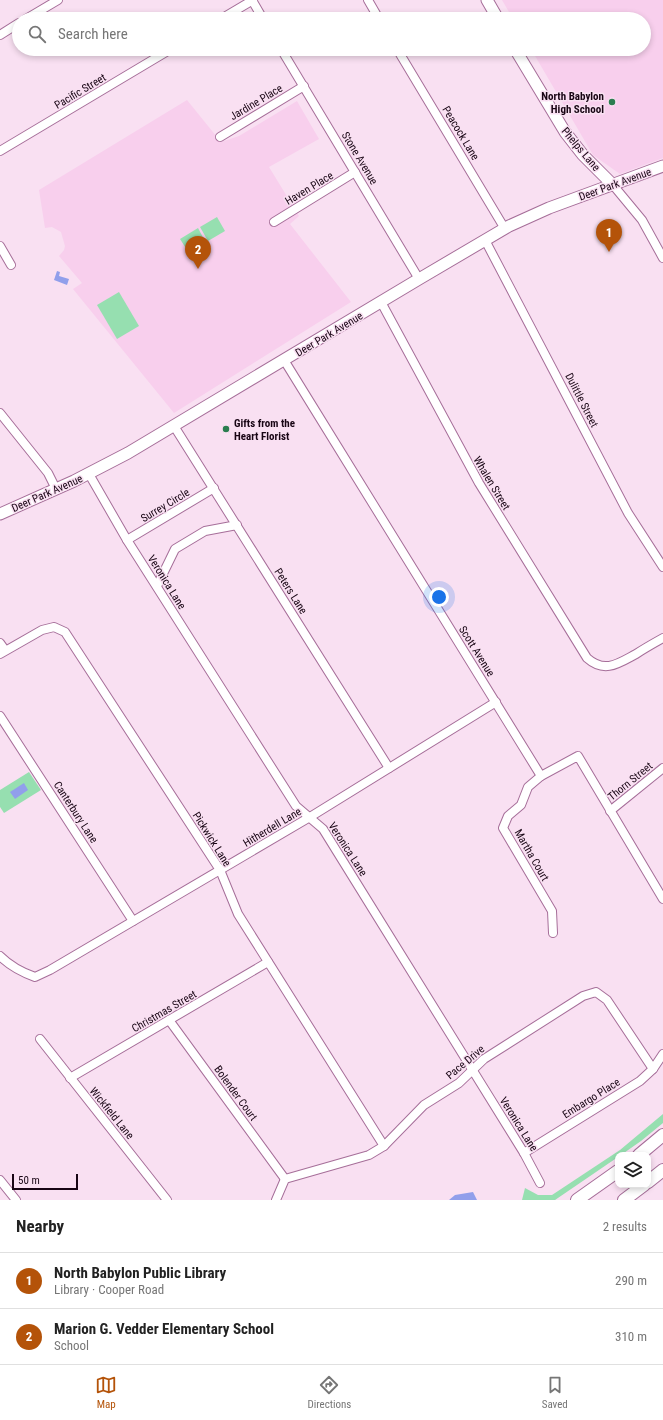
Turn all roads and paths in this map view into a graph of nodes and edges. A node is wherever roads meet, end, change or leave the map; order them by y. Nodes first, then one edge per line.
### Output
1 (58, 0) edge
2 (253, 0) edge
3 (368, 0) edge
4 (487, 0) edge
5 (38, 12) edge
6 (233, 12) edge
7 (260, 12) edge
8 (376, 12) edge
9 (494, 12) edge
10 (12, 27) edge
11 (0, 35) edge
12 (159, 56) edge
13 (285, 56) edge
14 (401, 56) edge
15 (519, 56) edge
16 (304, 86) junction
17 (220, 137) dead end
18 (0, 151) edge
19 (663, 166) edge
20 (355, 172) junction
21 (613, 185) junction
22 (274, 222) dead end
23 (505, 229) junction
24 (485, 240) junction
25 (0, 246) edge
26 (663, 258) edge
27 (11, 265) dead end
28 (419, 279) junction
29 (382, 302) junction
30 (284, 360) junction
31 (0, 413) edge
32 (174, 426) junction
33 (89, 474) junction
34 (214, 488) junction
35 (56, 489) junction
36 (0, 514) edge
37 (237, 525) junction
38 (127, 540) junction
39 (663, 567) edge
40 (157, 586) junction
41 (663, 638) edge
42 (2, 649) edge
43 (496, 702) junction
44 (0, 716) edge
45 (389, 768) junction
46 (663, 768) edge
47 (541, 776) junction
48 (610, 811) junction
49 (310, 817) junction
50 (220, 870) junction
51 (662, 894) edge
52 (133, 921) junction
53 (553, 933) dead end
54 (0, 956) edge
55 (268, 962) junction
56 (169, 1020) junction
57 (40, 1039) dead end
58 (663, 1054) edge
59 (653, 1069) junction
60 (472, 1070) junction
61 (70, 1078) junction
62 (663, 1135) edge
63 (384, 1146) junction
64 (643, 1152) edge
65 (524, 1153) junction
66 (663, 1170) edge
67 (615, 1173) edge
68 (285, 1179) junction
69 (0, 1180) edge
70 (651, 1180) edge
71 (540, 1183) dead end
72 (640, 1188) edge
73 (16, 1200) edge
74 (167, 1200) edge
75 (276, 1200) edge
76 (577, 1200) edge
77 (624, 1200) edge

1 - 5 street
2 - 6 street
2 - 7 street
3 - 8 street
4 - 9 main road
10 - 11 street
12 - 18 street, Pacific Street
13 - 16 street, Stone Avenue
14 - 23 street, Peacock Lane
15 - 21 main road, Phelps Lane
16 - 17 street, Jardine Place
16 - 20 street, Stone Avenue
19 - 21 main road, Deer Park Avenue
20 - 22 street, Haven Place
20 - 28 street, Stone Avenue
21 - 23 main road, Deer Park Avenue
21 - 26 street
23 - 24 main road, Deer Park Avenue
24 - 28 main road, Deer Park Avenue
24 - 39 street, Dulittle Street
25 - 27 street
28 - 29 main road, Deer Park Avenue
29 - 30 main road, Deer Park Avenue
29 - 41 street, Whalen Street
30 - 32 main road, Deer Park Avenue
30 - 43 street, Scott Avenue
31 - 35 street
32 - 33 main road, Deer Park Avenue
32 - 34 street, Peters Lane
33 - 35 main road, Deer Park Avenue
33 - 38 street, Veronica Lane
34 - 37 street, Peters Lane
34 - 38 street, Surrey Circle
35 - 36 main road, Deer Park Avenue
37 - 40 street
37 - 45 street, Peters Lane
38 - 40 street, Veronica Lane
40 - 49 street, Veronica Lane
42 - 50 street, Pickwick Lane
43 - 45 street, Hitherdell Lane
43 - 47 street, Scott Avenue
44 - 52 street, Canterbury Lane
45 - 49 street, Hitherdell Lane
46 - 48 street, Thorn Street
47 - 48 street
47 - 53 street, Martha Court
48 - 51 street
49 - 50 street, Hitherdell Lane
49 - 60 street, Veronica Lane
50 - 52 street, Hitherdell Lane
50 - 55 street, Pickwick Lane
52 - 54 street, Hitherdell Lane
55 - 56 street, Christmas Street
55 - 63 street, Pickwick Lane
56 - 61 street, Christmas Street
56 - 68 street, Bolender Court
57 - 61 street, Wickfield Lane
58 - 59 street, Embargo Place
59 - 60 street, Pace Drive
59 - 65 street, Embargo Place
60 - 63 street, Pace Drive
60 - 65 street, Veronica Lane
61 - 74 street, Wickfield Lane
62 - 64 main road
63 - 68 street, Pace Drive
65 - 71 street, Veronica Lane
66 - 70 main road
67 - 76 main road
68 - 75 street
69 - 73 street
72 - 77 main road

